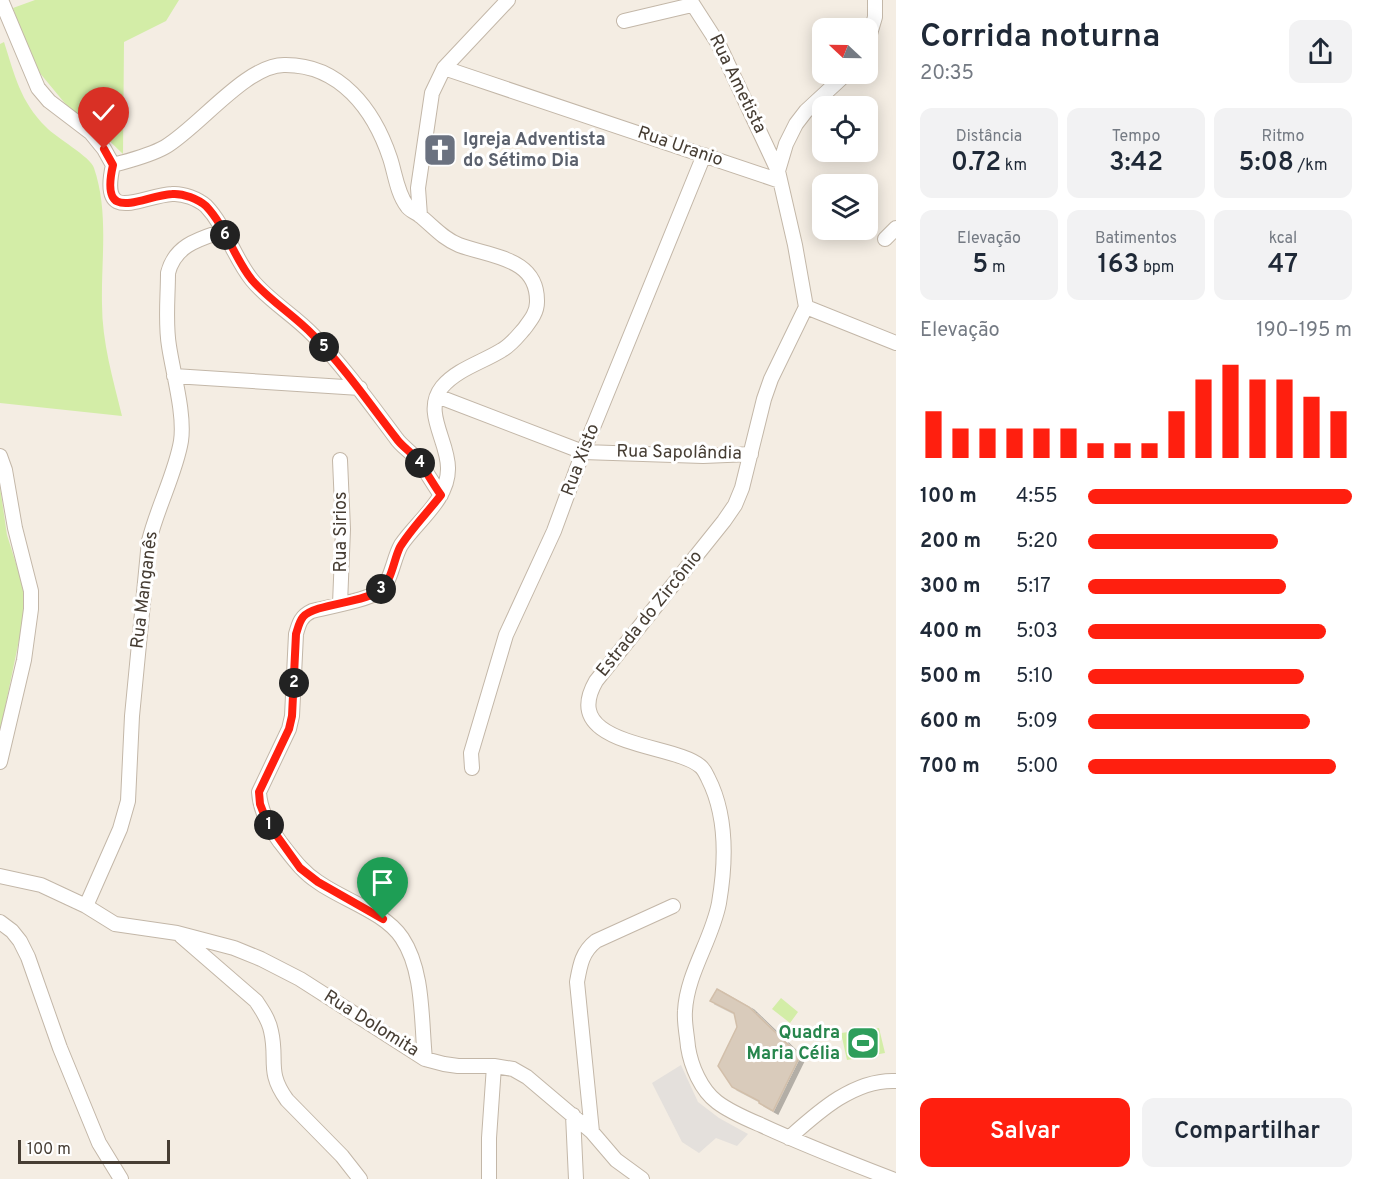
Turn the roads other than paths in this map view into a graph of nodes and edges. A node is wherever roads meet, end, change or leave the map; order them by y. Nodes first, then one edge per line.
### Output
1 (0, 0) edge
2 (508, 0) edge
3 (875, 0) edge
4 (691, 2) edge
5 (875, 18) edge
6 (624, 21) dead end
7 (444, 68) junction
8 (836, 84) edge
9 (704, 155) junction
10 (113, 165) junction
11 (779, 176) junction
12 (420, 216) junction
13 (896, 228) edge
14 (223, 231) junction
15 (885, 239) dead end
16 (806, 307) junction
17 (896, 344) edge
18 (174, 376) junction
19 (360, 388) junction
20 (438, 396) junction
21 (583, 452) junction
22 (751, 454) junction
23 (0, 456) edge
24 (340, 460) dead end
25 (441, 495) junction
26 (340, 604) junction
27 (0, 762) edge
28 (472, 768) dead end
29 (0, 876) edge
30 (86, 906) junction
31 (673, 906) dead end
32 (0, 922) edge
33 (177, 933) junction
34 (425, 1059) junction
35 (494, 1066) junction
36 (896, 1081) edge
37 (573, 1115) junction
38 (592, 1132) junction
39 (789, 1138) junction
40 (630, 1175) edge
41 (121, 1179) edge
42 (360, 1179) edge
43 (489, 1179) edge
44 (576, 1179) edge
45 (642, 1179) edge
46 (892, 1179) edge

1 - 10 street
2 - 7 street
3 - 5 street
4 - 6 street
4 - 11 street, Rua Ametista
7 - 9 street, Rua Uranio
7 - 12 street
8 - 11 street
9 - 11 street, Rua Uranio
9 - 21 street, Rua Xisto
10 - 12 street
10 - 14 street
11 - 16 street
12 - 20 street
13 - 15 street
14 - 18 street, Rua Manganês
14 - 19 street
16 - 17 street
16 - 22 street, Estrada do Zircônio
18 - 19 street
18 - 30 street, Rua Manganês
19 - 25 street
20 - 21 street, Rua Sapolândia
20 - 25 street
21 - 22 street, Rua Sapolândia
21 - 28 street, Rua Xisto
22 - 39 street, Estrada do Zircônio
23 - 27 street
24 - 26 street, Rua Sirios
25 - 26 street
26 - 34 street
29 - 30 street
30 - 33 street
31 - 38 street
32 - 41 street
33 - 34 street, Rua Dolomita
33 - 42 street
34 - 35 street, Rua Dolomita
35 - 37 street, Rua Dolomita
35 - 43 street
36 - 39 street
37 - 38 street, Rua Dolomita
37 - 44 street
38 - 40 street, Rua Dolomita
39 - 46 street, Estrada do Zircônio
40 - 45 street, Rua Dolomita

